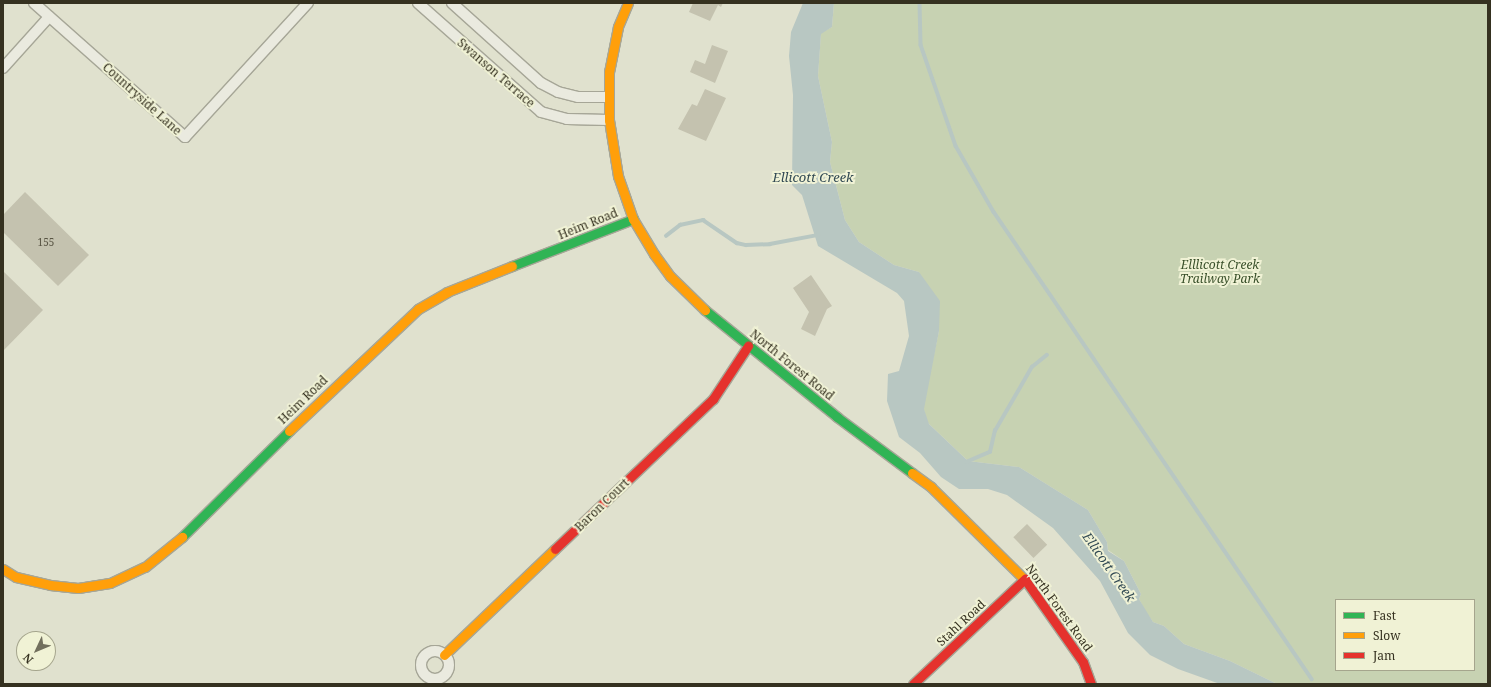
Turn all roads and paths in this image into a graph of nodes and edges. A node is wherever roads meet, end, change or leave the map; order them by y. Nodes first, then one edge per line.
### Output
1 (34, 3) edge
2 (308, 3) edge
3 (418, 3) edge
4 (452, 3) edge
5 (628, 3) edge
6 (49, 17) junction
7 (3, 68) edge
8 (608, 97) junction
9 (609, 120) junction
10 (633, 219) junction
11 (748, 346) junction
12 (3, 569) edge
13 (1025, 579) junction
14 (444, 655) dead end
15 (913, 684) edge
16 (1091, 684) edge

1 - 6 street, Countryside Lane
2 - 6 street, Countryside Lane
3 - 9 street, Swanson Terrace
4 - 8 street, Swanson Terrace
5 - 8 street, North Forest Road
6 - 7 street
8 - 9 street, North Forest Road
9 - 10 street, North Forest Road
10 - 11 street, North Forest Road
10 - 12 street, Heim Road
11 - 13 street, North Forest Road
11 - 14 street, Baron Court
13 - 15 street, Stahl Road
13 - 16 street, North Forest Road

